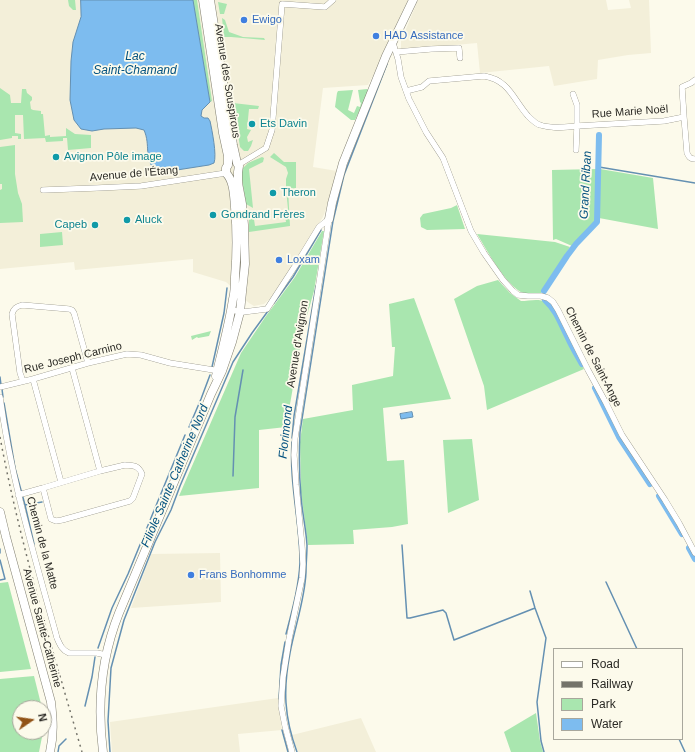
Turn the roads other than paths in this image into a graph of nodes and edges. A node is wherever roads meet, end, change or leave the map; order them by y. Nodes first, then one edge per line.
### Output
1 (203, 0) edge
2 (210, 0) edge
3 (333, 0) edge
4 (413, 0) edge
5 (393, 43) junction
6 (396, 52) junction
7 (460, 58) dead end
8 (695, 80) edge
9 (406, 91) junction
10 (573, 94) dead end
11 (684, 117) junction
12 (577, 126) junction
13 (576, 150) dead end
14 (695, 159) edge
15 (238, 166) junction
16 (228, 171) junction
17 (43, 190) dead end
18 (329, 219) junction
19 (231, 310) junction
20 (240, 312) junction
21 (88, 363) junction
22 (72, 368) junction
23 (219, 371) junction
24 (34, 379) junction
25 (23, 381) junction
26 (0, 386) edge
27 (0, 397) edge
28 (100, 471) junction
29 (61, 482) junction
30 (43, 488) junction
31 (18, 495) junction
32 (0, 512) edge
33 (695, 553) edge
34 (106, 655) junction
35 (50, 752) edge
36 (103, 752) edge
37 (292, 752) edge

1 - 16 main road, Avenue des Souspirous
2 - 15 main road, Avenue des Souspirous
3 - 15 street
4 - 5 main road, Avenue d'Avignon
5 - 6 street, Chemin de Saint-Ange
5 - 18 main road, Avenue d'Avignon
6 - 7 street
6 - 9 street, Chemin de Saint-Ange
8 - 11 street, Rue Marie Noël
9 - 12 street, Rue Marie Noël
9 - 33 street, Chemin de Saint-Ange
10 - 12 street, Rue Marie Noël
11 - 12 street, Rue Marie Noël
11 - 14 street, Rue Marie Noël
12 - 13 street
15 - 16 main road
15 - 16 main road
15 - 20 main road, Avenue des Souspirous
16 - 17 street, Avenue de l'Étang
16 - 19 main road, Avenue des Souspirous
18 - 20 street
18 - 37 street, Avenue d'Avignon
19 - 20 street
19 - 23 main road, Avenue des Souspirous
20 - 23 main road, Avenue des Souspirous
21 - 22 street, Rue Joseph Carnino
21 - 23 street, Rue Joseph Carnino
21 - 25 street
22 - 24 street, Rue Joseph Carnino
22 - 28 street
23 - 34 main road, Avenue des Souspirous
24 - 25 street, Rue Joseph Carnino
24 - 29 street
25 - 26 street, Rue Joseph Carnino
27 - 31 street, Chemin de la Matte
28 - 29 street
28 - 30 street
29 - 30 street
30 - 31 street
31 - 34 street, Chemin de la Matte
32 - 35 main road, Avenue Sainte-Catherine
34 - 36 main road, Avenue des Souspirous

